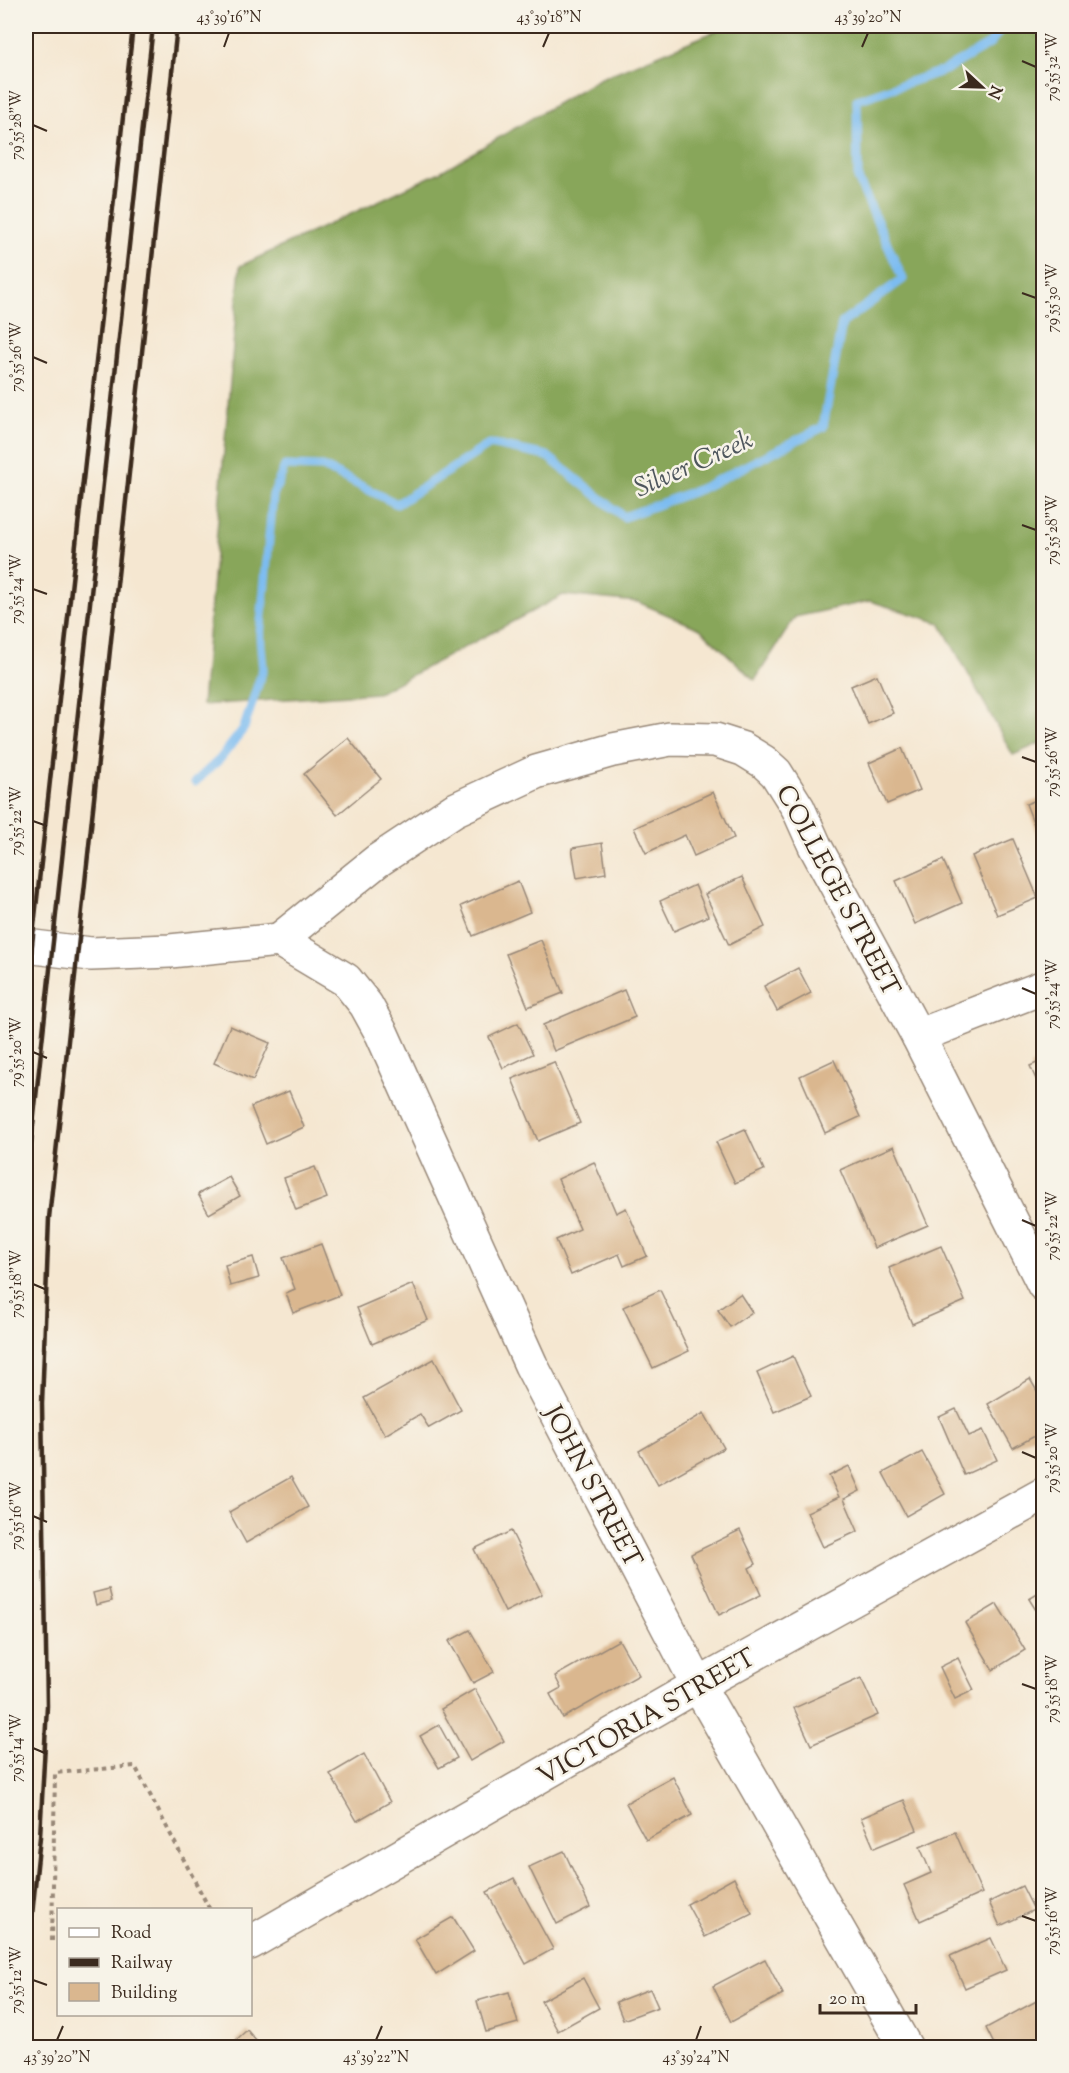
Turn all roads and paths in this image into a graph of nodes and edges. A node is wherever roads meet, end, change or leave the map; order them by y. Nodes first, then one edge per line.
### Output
1 (279, 940) junction
2 (26, 946) edge
3 (1044, 987) edge
4 (918, 1036) junction
5 (1044, 1285) edge
6 (1044, 1494) edge
7 (698, 1685) junction
8 (209, 1908) edge
9 (52, 1941) dead end
10 (252, 1942) edge
11 (906, 2048) edge

1 - 2 street
1 - 4 street, COLLEGE STREET
1 - 7 street, JOHN STREET
3 - 4 street
4 - 5 street, COLLEGE STREET
6 - 7 street, VICTORIA STREET
7 - 10 street, VICTORIA STREET
7 - 11 street, JOHN STREET
8 - 9 path

